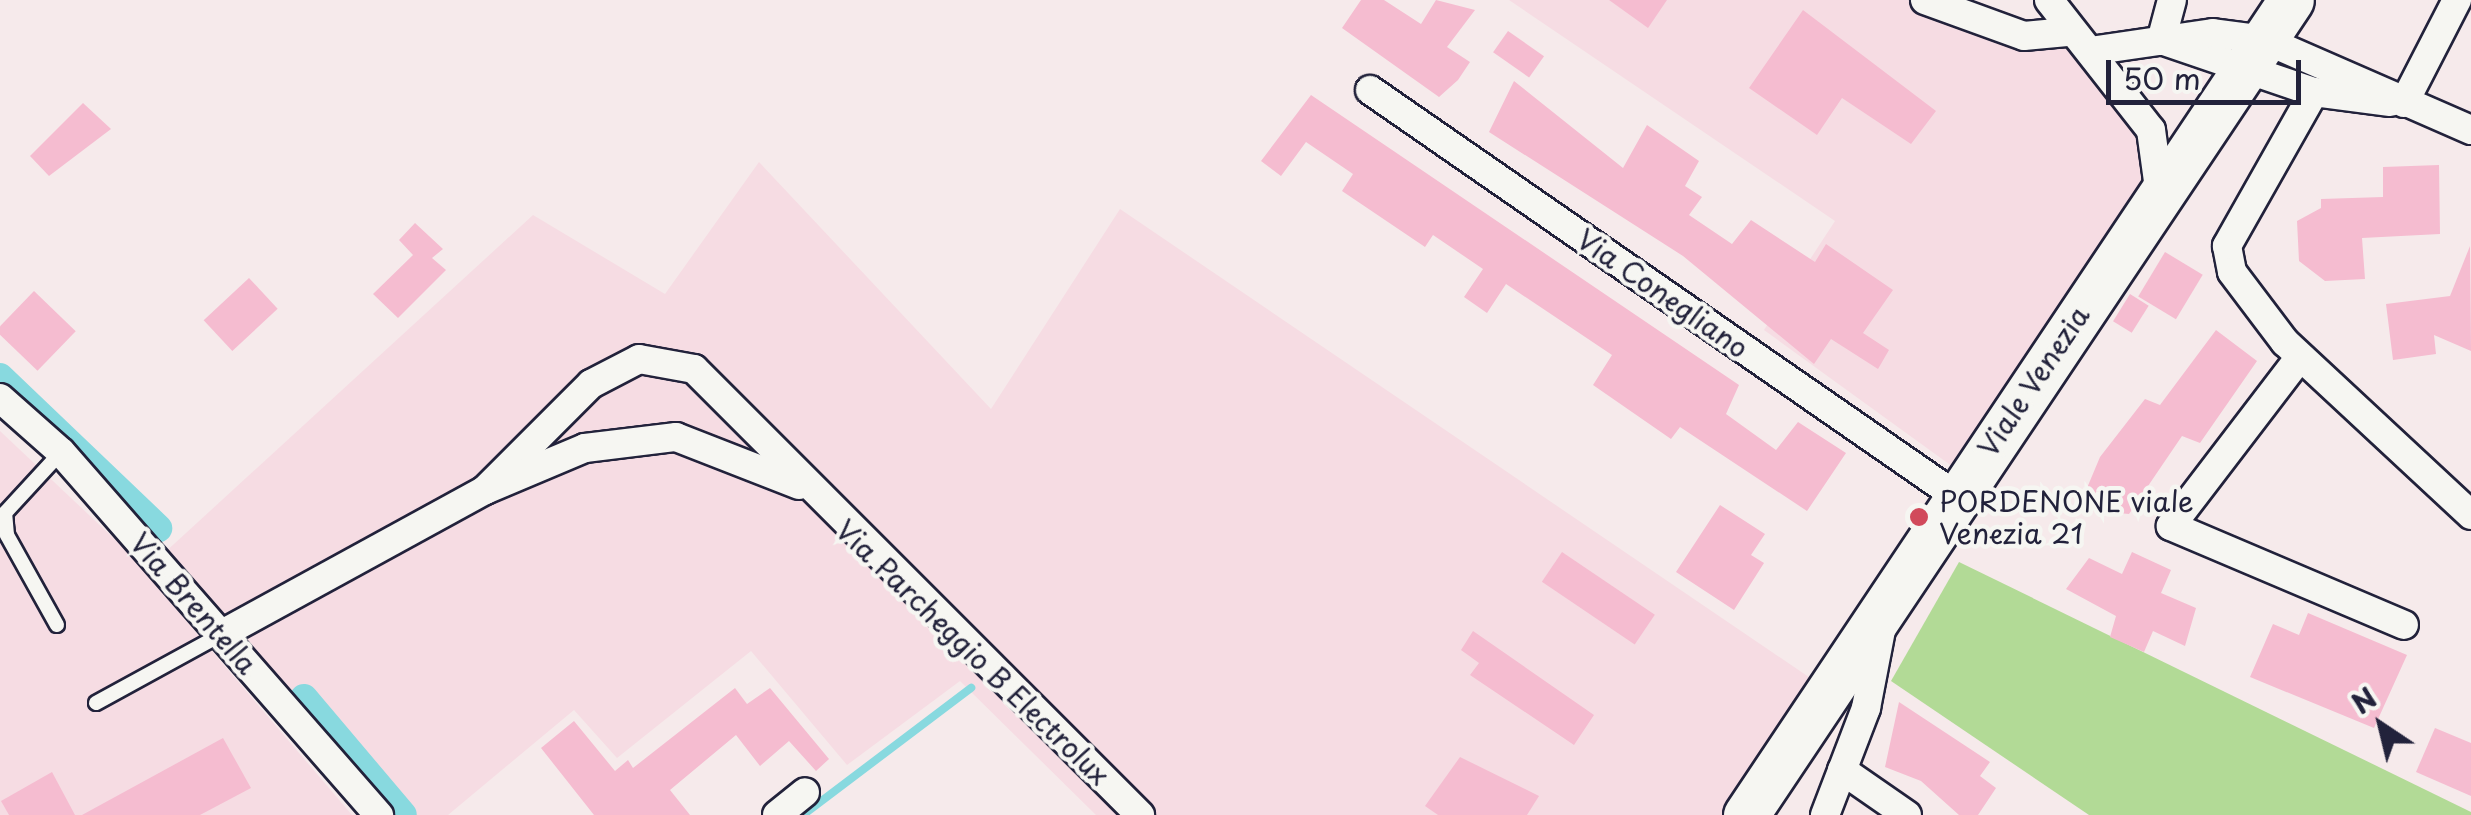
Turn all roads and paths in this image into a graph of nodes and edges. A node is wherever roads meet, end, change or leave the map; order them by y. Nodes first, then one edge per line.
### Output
1 (1925, 0) edge
2 (2049, 0) edge
3 (2172, 0) edge
4 (2292, 0) edge
5 (2457, 0) edge
6 (2068, 32) junction
7 (2161, 41) junction
8 (2090, 51) junction
9 (2255, 56) junction
10 (1370, 90) dead end
11 (2314, 92) junction
12 (2404, 103) junction
13 (2471, 130) edge
14 (2160, 196) junction
15 (2300, 357) junction
16 (0, 398) edge
17 (566, 413) junction
18 (585, 448) junction
19 (61, 452) junction
20 (806, 488) junction
21 (486, 490) junction
22 (1956, 496) junction
23 (2471, 515) edge
24 (1882, 609) junction
25 (57, 625) dead end
26 (2404, 626) dead end
27 (222, 634) junction
28 (96, 703) dead end
29 (1842, 770) junction
30 (805, 792) dead end
31 (379, 815) edge
32 (778, 815) edge
33 (1140, 815) edge
34 (1746, 815) edge
35 (1826, 815) edge
36 (1906, 815) edge

1 - 6 street
2 - 6 street
3 - 7 street
4 - 9 main road, Viale Venezia
5 - 12 street
6 - 8 street
7 - 8 street
7 - 9 street
8 - 14 street
9 - 11 street
9 - 12 street
9 - 14 main road, Viale Venezia
10 - 22 street, Via Conegliano
11 - 12 street
11 - 15 street
12 - 13 street
14 - 22 main road, Viale Venezia
15 - 23 street
15 - 26 street
16 - 19 street, Via Brentella
17 - 18 street
17 - 20 street, Via Parcheggio B Electrolux
17 - 21 street, Via Parcheggio B Electrolux
18 - 20 street, Via Parcheggio B Electrolux
18 - 21 street, Via Parcheggio B Electrolux
19 - 25 lane
19 - 27 street, Via Brentella
20 - 33 street, Via Parcheggio B Electrolux
21 - 27 street, Via Parcheggio B Electrolux
22 - 24 main road, Viale Venezia
24 - 29 street
24 - 34 main road, Viale Venezia
27 - 28 lane
27 - 31 street, Via Brentella
29 - 35 street
29 - 36 street
30 - 32 street

